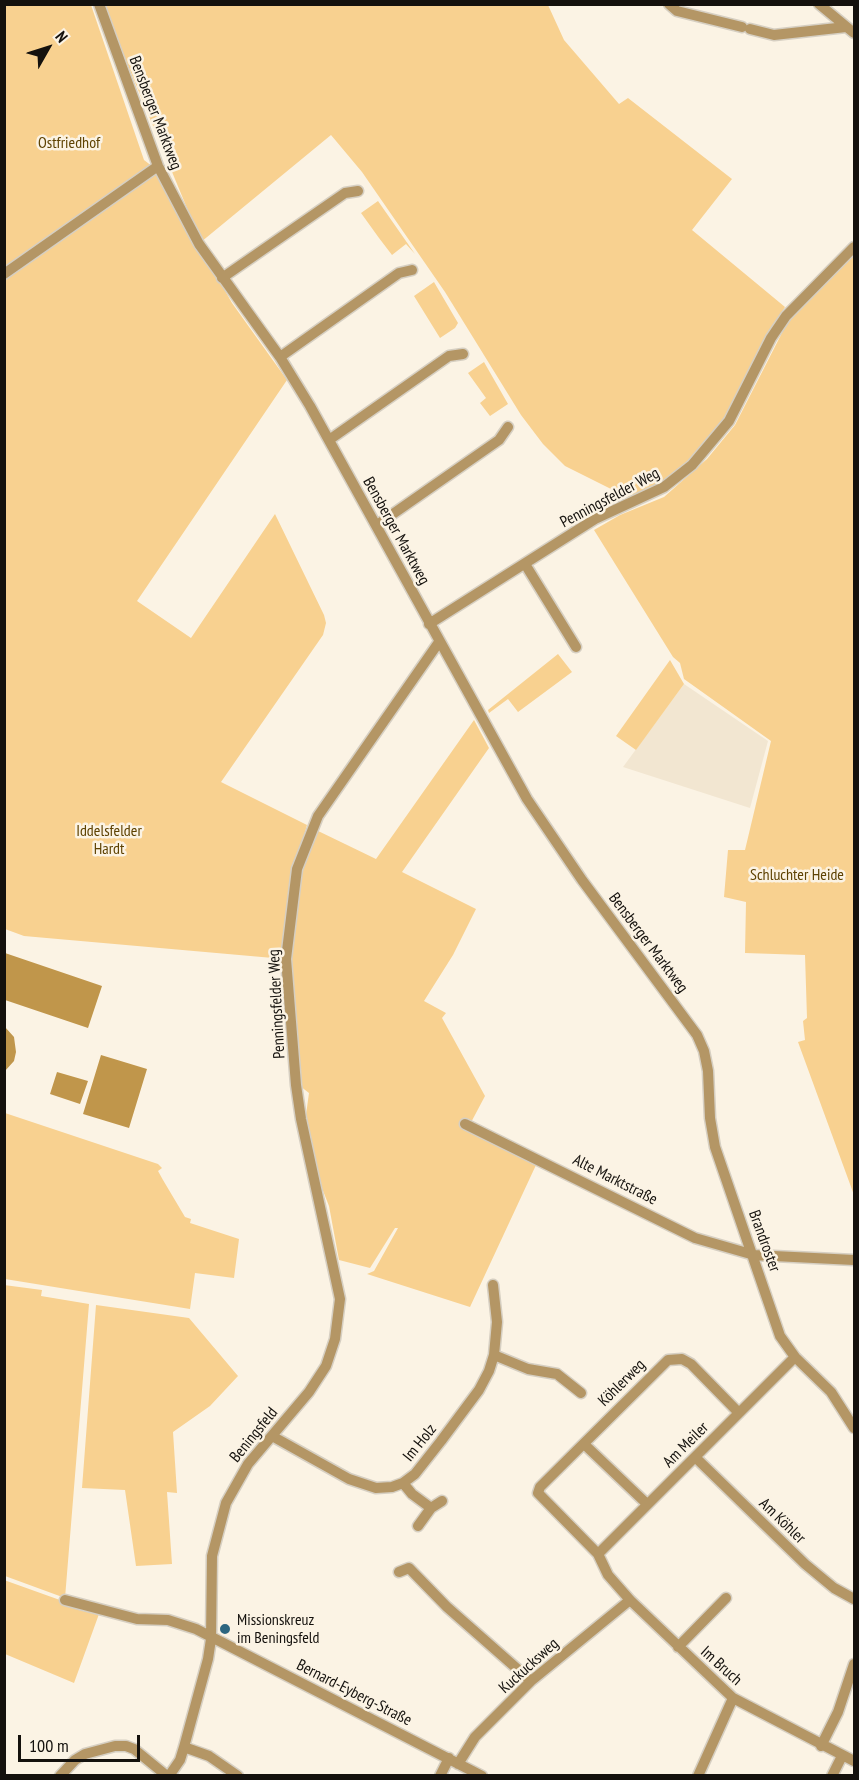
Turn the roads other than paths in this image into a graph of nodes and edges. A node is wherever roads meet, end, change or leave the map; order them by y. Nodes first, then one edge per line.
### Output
1 (99, 4) edge
2 (669, 4) edge
3 (819, 4) edge
4 (850, 30) edge
5 (158, 166) junction
6 (358, 191) dead end
7 (855, 247) edge
8 (412, 270) dead end
9 (4, 274) edge
10 (222, 278) junction
11 (463, 354) dead end
12 (279, 357) junction
13 (508, 427) dead end
14 (329, 440) junction
15 (377, 525) junction
16 (525, 564) junction
17 (429, 624) junction
18 (439, 642) junction
19 (576, 647) dead end
20 (705, 1051) joint
21 (301, 1119) joint
22 (465, 1124) dead end
23 (754, 1255) junction
24 (855, 1260) edge
25 (493, 1285) dead end
26 (494, 1354) junction
27 (795, 1357) junction
28 (581, 1393) dead end
29 (739, 1413) junction
30 (851, 1415) edge
31 (855, 1428) edge
32 (272, 1436) junction
33 (584, 1444) junction
34 (695, 1457) junction
35 (403, 1483) junction
36 (442, 1501) dead end
37 (647, 1504) junction
38 (431, 1508) junction
39 (418, 1526) dead end
40 (597, 1554) junction
41 (399, 1572) dead end
42 (726, 1598) dead end
43 (65, 1599) dead end
44 (855, 1599) edge
45 (630, 1600) junction
46 (211, 1639) junction
47 (678, 1647) junction
48 (855, 1664) edge
49 (531, 1681) junction
50 (733, 1698) junction
51 (821, 1746) junction
52 (184, 1748) junction
53 (842, 1756) junction
54 (454, 1761) junction
55 (855, 1761) edge
56 (60, 1776) edge
57 (168, 1776) edge
58 (238, 1776) edge
59 (440, 1776) edge
60 (482, 1776) edge
61 (698, 1776) edge
62 (832, 1776) edge

1 - 5 street, Bensberger Marktweg
2 - 4 street
3 - 4 street
5 - 9 street
5 - 10 street, Bensberger Marktweg
6 - 10 street
7 - 16 street, Penningsfelder Weg
8 - 12 street
10 - 12 street, Bensberger Marktweg
11 - 14 street
12 - 14 street, Bensberger Marktweg
13 - 15 street
14 - 15 street, Bensberger Marktweg
15 - 17 street, Bensberger Marktweg
16 - 17 street, Penningsfelder Weg
16 - 19 street
17 - 18 street, Bensberger Marktweg
18 - 20 street, Bensberger Marktweg
18 - 21 street, Penningsfelder Weg
20 - 23 street, Brandroster
21 - 32 street, Beningsfeld
22 - 23 street, Alte Marktstraße
23 - 24 street, Alte Marktstraße
23 - 27 street, Brandroster
25 - 26 street, Im Holz
26 - 28 street
26 - 35 street, Im Holz
27 - 29 street, Am Meiler
27 - 30 street, Brandroster
29 - 33 street, Köhlerweg
29 - 34 street, Am Meiler
30 - 31 street, Brandroster
32 - 35 street, Im Holz
32 - 46 street, Beningsfeld
33 - 37 street
33 - 40 street, Köhlerweg
34 - 37 street, Am Meiler
34 - 44 street, Am Köhler
35 - 38 street
36 - 38 street
37 - 40 street, Am Meiler
38 - 39 street
40 - 45 street, Im Bruch
41 - 49 street
42 - 47 street
43 - 46 street, Bernard-Eyberg-Straße
45 - 47 street, Im Bruch
45 - 49 street, Kuckucksweg
46 - 52 street, Beningsfeld
46 - 54 street, Bernard-Eyberg-Straße
47 - 50 street, Im Bruch
48 - 51 street
49 - 54 street, Kuckucksweg
50 - 51 street, Im Bruch
50 - 61 street
51 - 53 street, Im Bruch
52 - 57 street, Beningsfeld
52 - 58 street
53 - 55 street, Im Bruch
53 - 62 street
54 - 59 street, Kuckucksweg
54 - 60 street, Bernard-Eyberg-Straße
56 - 57 street

